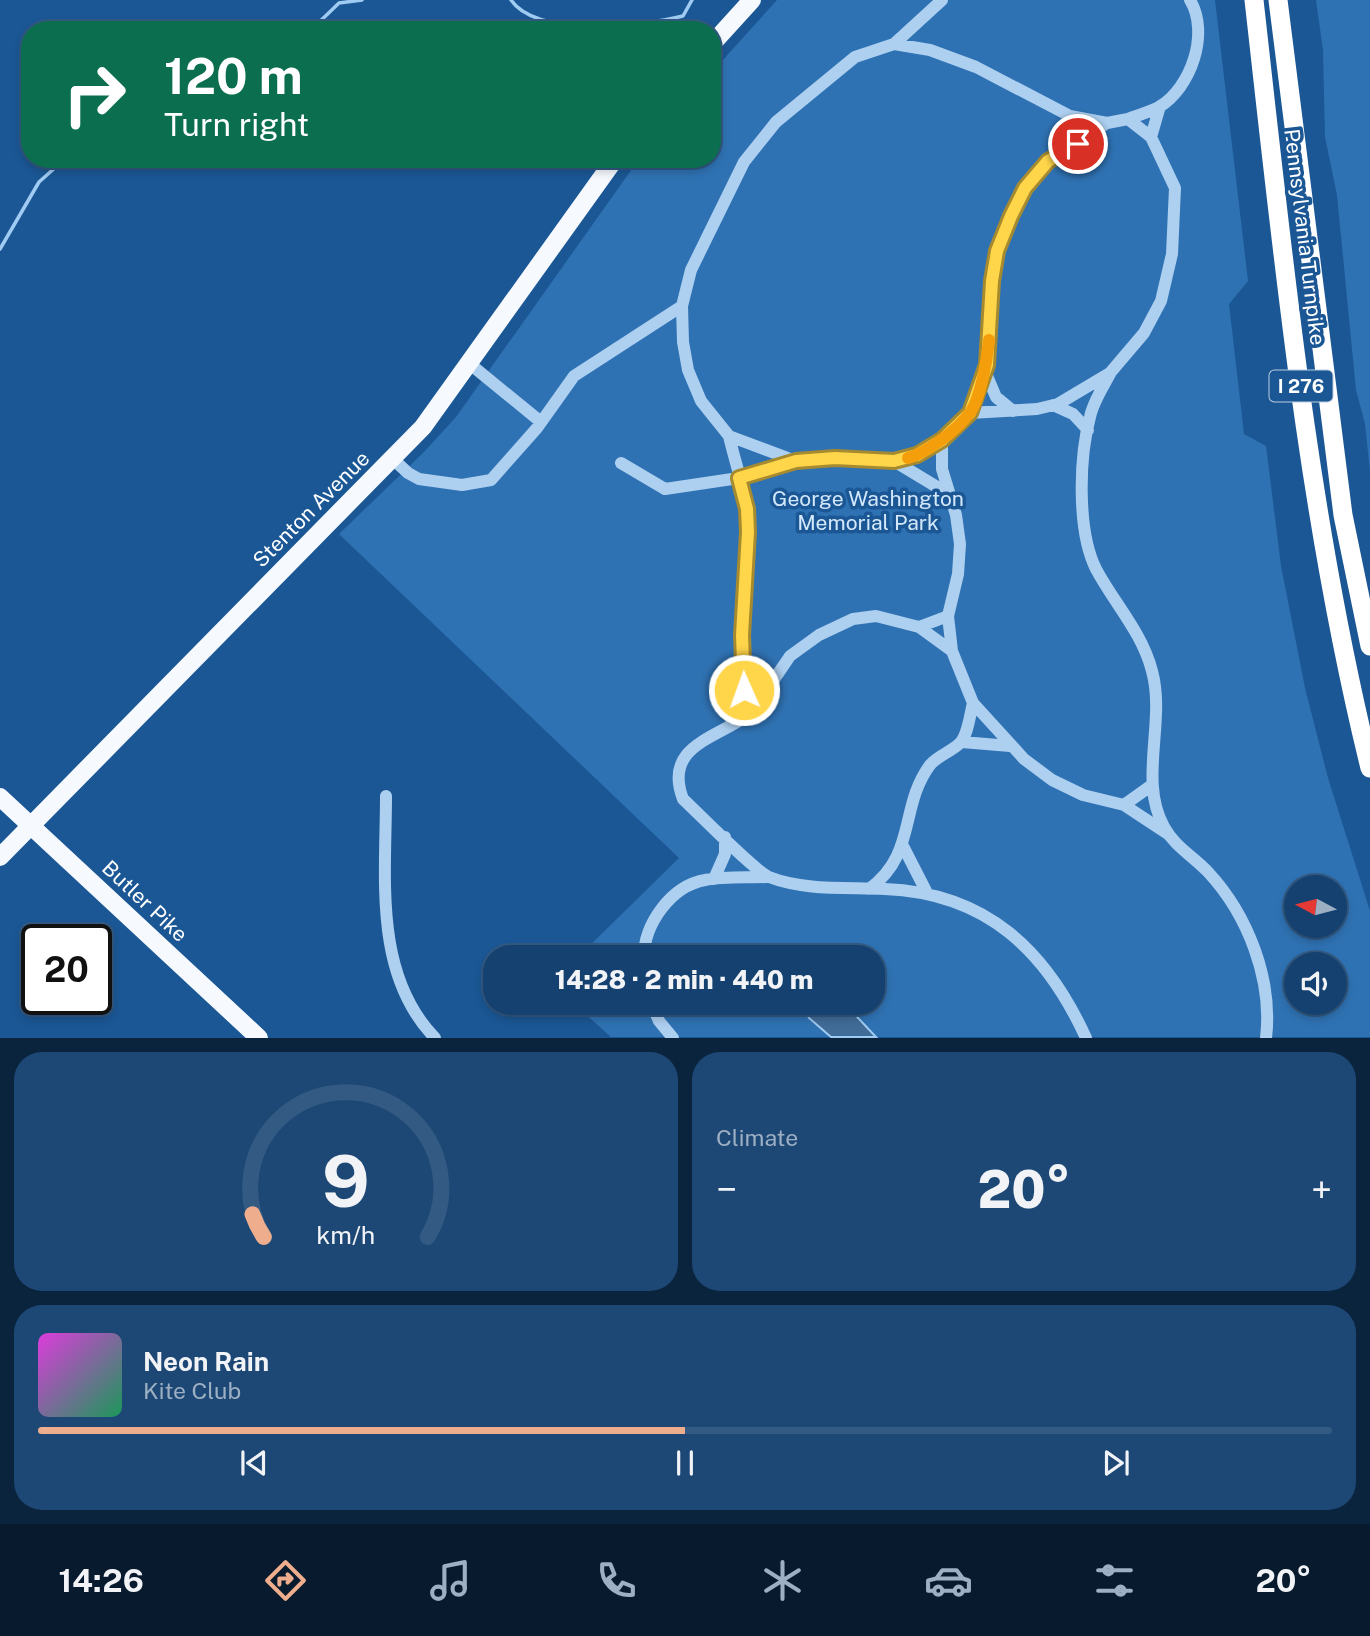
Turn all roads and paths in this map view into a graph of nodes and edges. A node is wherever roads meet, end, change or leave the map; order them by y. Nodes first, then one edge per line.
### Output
1 (752, 0) edge
2 (942, 0) edge
3 (1190, 0) edge
4 (1254, 0) edge
5 (1278, 0) edge
6 (721, 34) edge
7 (894, 44) junction
8 (1160, 106) junction
9 (1070, 116) junction
10 (1128, 119) junction
11 (1107, 123) junction
12 (1151, 137) junction
13 (1077, 144) junction
14 (609, 168) edge
15 (682, 306) junction
16 (470, 364) junction
17 (985, 371) junction
18 (1110, 373) junction
19 (1053, 405) junction
20 (1013, 411) junction
21 (970, 413) junction
22 (541, 422) junction
23 (1088, 430) junction
24 (729, 436) junction
25 (942, 440) junction
26 (393, 459) junction
27 (796, 461) junction
28 (894, 461) junction
29 (621, 463) dead end
30 (739, 478) junction
31 (947, 493) junction
32 (948, 616) junction
33 (919, 627) junction
34 (1370, 646) edge
35 (952, 651) junction
36 (974, 703) junction
37 (752, 712) junction
38 (962, 742) junction
39 (1011, 746) junction
40 (1370, 768) edge
41 (1152, 785) junction
42 (386, 796) dead end
43 (0, 797) edge
44 (1124, 805) junction
45 (29, 824) junction
46 (1170, 835) junction
47 (725, 837) junction
48 (903, 846) junction
49 (0, 858) edge
50 (767, 877) junction
51 (714, 879) junction
52 (869, 889) junction
53 (926, 891) junction
54 (647, 945) edge
55 (656, 1015) edge
56 (259, 1038) edge
57 (435, 1038) edge
58 (673, 1038) edge
59 (1086, 1038) edge
60 (1266, 1038) edge

1 - 6 main road
2 - 7 street
3 - 8 street
4 - 40 highway, Pennsylvania Turnpike / I 276
5 - 34 highway, Pennsylvania Turnpike / I 276
7 - 9 street
7 - 15 street
8 - 10 street
8 - 12 street
9 - 11 street
9 - 13 street
10 - 11 street
10 - 12 street
11 - 13 street
12 - 18 street
13 - 17 street
14 - 16 main road, Stenton Avenue
15 - 22 street
15 - 24 street
16 - 22 street
16 - 26 main road, Stenton Avenue
17 - 20 street
17 - 21 street
18 - 19 street
18 - 23 street
19 - 20 street
19 - 23 street
20 - 21 street
21 - 25 street
22 - 26 street
23 - 41 street
24 - 27 street
24 - 30 street
25 - 28 street
25 - 31 street
26 - 45 main road, Stenton Avenue
27 - 28 street
27 - 30 street
28 - 31 street
29 - 30 street
30 - 37 street
31 - 32 street
32 - 33 street
32 - 35 street
33 - 35 street
33 - 37 street
35 - 36 street
36 - 38 street
36 - 39 street
37 - 47 street
38 - 39 street
38 - 48 street
39 - 44 street
41 - 44 street
41 - 46 street
42 - 57 street
43 - 45 main road, Butler Pike
44 - 46 street
45 - 49 main road, Stenton Avenue
45 - 56 main road, Butler Pike
46 - 60 street
47 - 50 street
47 - 51 street
48 - 52 street
48 - 53 street
50 - 51 street
50 - 52 street
51 - 54 street
52 - 53 street
53 - 59 street
55 - 58 street

